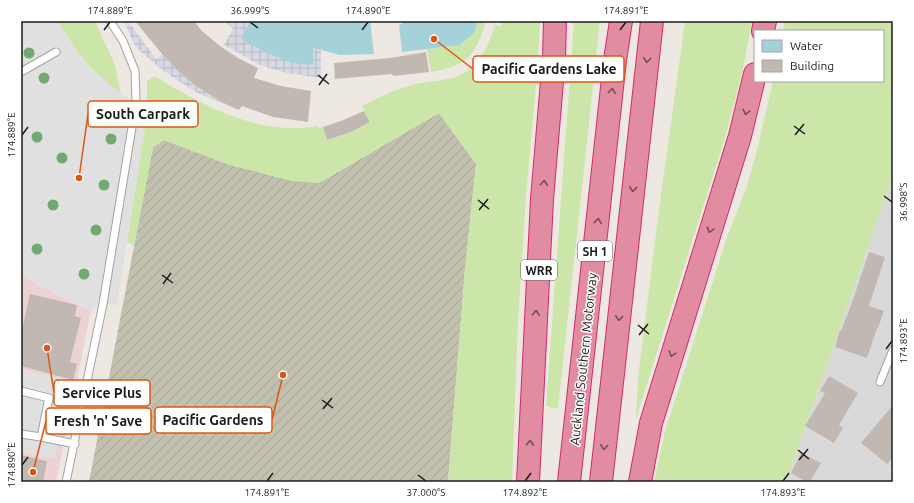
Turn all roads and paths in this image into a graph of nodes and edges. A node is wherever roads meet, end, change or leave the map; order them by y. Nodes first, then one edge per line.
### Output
1 (110, 21) edge
2 (554, 21) edge
3 (559, 21) edge
4 (621, 21) edge
5 (652, 21) edge
6 (56, 52) dead end
7 (554, 58) junction
8 (21, 72) edge
9 (754, 78) edge
10 (893, 350) edge
11 (880, 382) dead end
12 (21, 391) edge
13 (21, 434) edge
14 (41, 437) junction
15 (75, 444) junction
16 (66, 482) edge
17 (528, 482) edge
18 (570, 482) edge
19 (601, 482) edge
20 (640, 482) edge

1 - 15 lane
2 - 7 highway
3 - 7 highway, WRR
18 -> 4 highway, Auckland Southern Motorway / SH 1
5 -> 19 highway, SH 1
6 - 8 lane
17 -> 7 highway, WRR
9 -> 20 highway
10 - 11 lane
12 - 14 lane
13 - 14 lane
14 - 15 lane
15 - 16 lane

